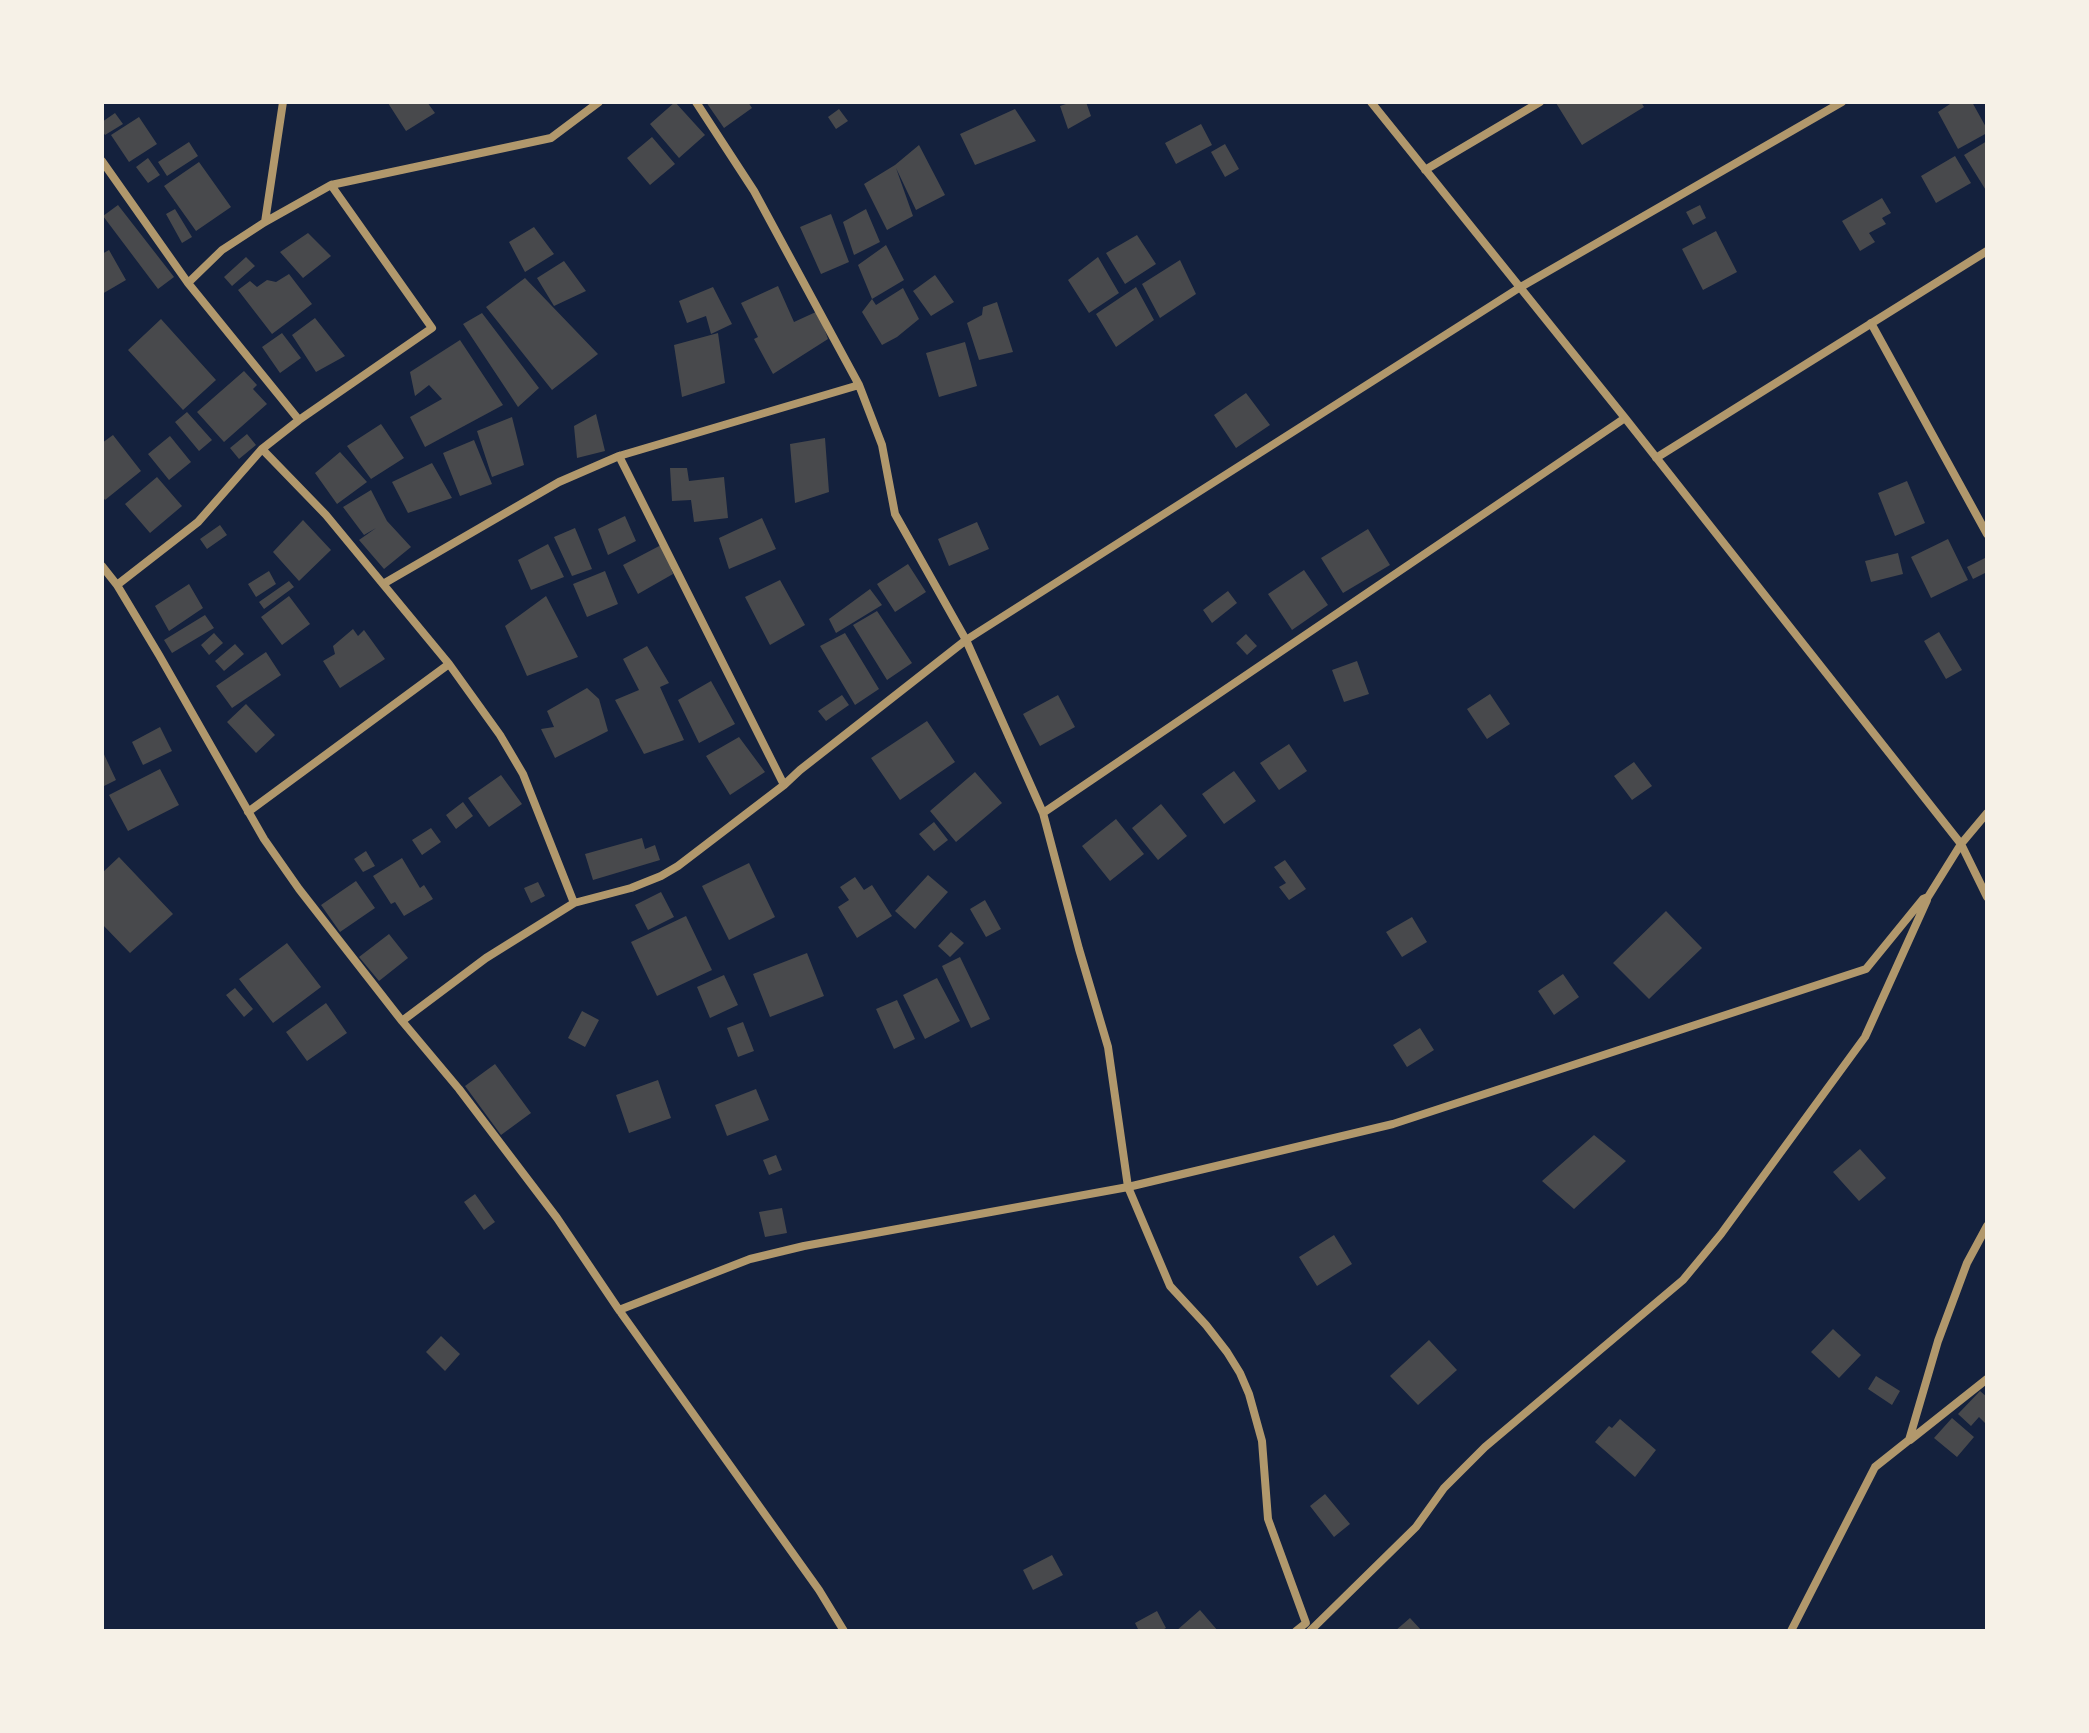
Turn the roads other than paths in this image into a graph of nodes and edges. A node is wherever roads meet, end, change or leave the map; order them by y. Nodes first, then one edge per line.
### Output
1 (283, 102) edge
2 (599, 102) edge
3 (696, 102) edge
4 (1371, 102) edge
5 (1540, 102) edge
6 (1842, 102) edge
7 (102, 161) edge
8 (1425, 170) junction
9 (331, 185) junction
10 (265, 222) junction
11 (1987, 251) edge
12 (188, 283) junction
13 (1519, 288) junction
14 (1871, 323) junction
15 (859, 385) junction
16 (1625, 418) junction
17 (299, 420) junction
18 (262, 449) junction
19 (619, 456) junction
20 (1656, 458) junction
21 (1987, 534) edge
22 (102, 566) edge
23 (383, 584) junction
24 (117, 585) junction
25 (966, 640) junction
26 (449, 664) junction
27 (784, 785) junction
28 (248, 812) junction
29 (1043, 813) junction
30 (1987, 813) edge
31 (1961, 844) junction
32 (1928, 897) junction
33 (1987, 897) edge
34 (574, 903) junction
35 (402, 1021) junction
36 (1128, 1187) junction
37 (1987, 1226) edge
38 (619, 1310) junction
39 (1987, 1379) edge
40 (1909, 1440) junction
41 (844, 1631) edge
42 (1296, 1631) edge
43 (1310, 1631) edge
44 (1791, 1631) edge

1 - 10 street
2 - 9 street
3 - 15 street
4 - 8 street
5 - 8 street
6 - 13 street
7 - 12 street
8 - 13 street
9 - 10 street
9 - 17 street
10 - 12 street
11 - 14 street
12 - 17 street
13 - 16 street
13 - 25 street
14 - 20 street
14 - 21 street
15 - 19 street
15 - 25 street
16 - 20 street
16 - 29 street
17 - 18 street
18 - 23 street
18 - 24 street
19 - 23 street
19 - 27 street
20 - 31 street
22 - 24 street
23 - 26 street
24 - 28 street
25 - 27 street
25 - 29 street
26 - 28 street
26 - 34 street
27 - 34 street
28 - 35 street
29 - 36 street
30 - 31 street
31 - 32 street
31 - 33 street
32 - 36 street
32 - 43 street
34 - 35 street
35 - 38 street
36 - 38 street
36 - 42 street
37 - 40 street
38 - 41 street
39 - 40 street
40 - 44 street

